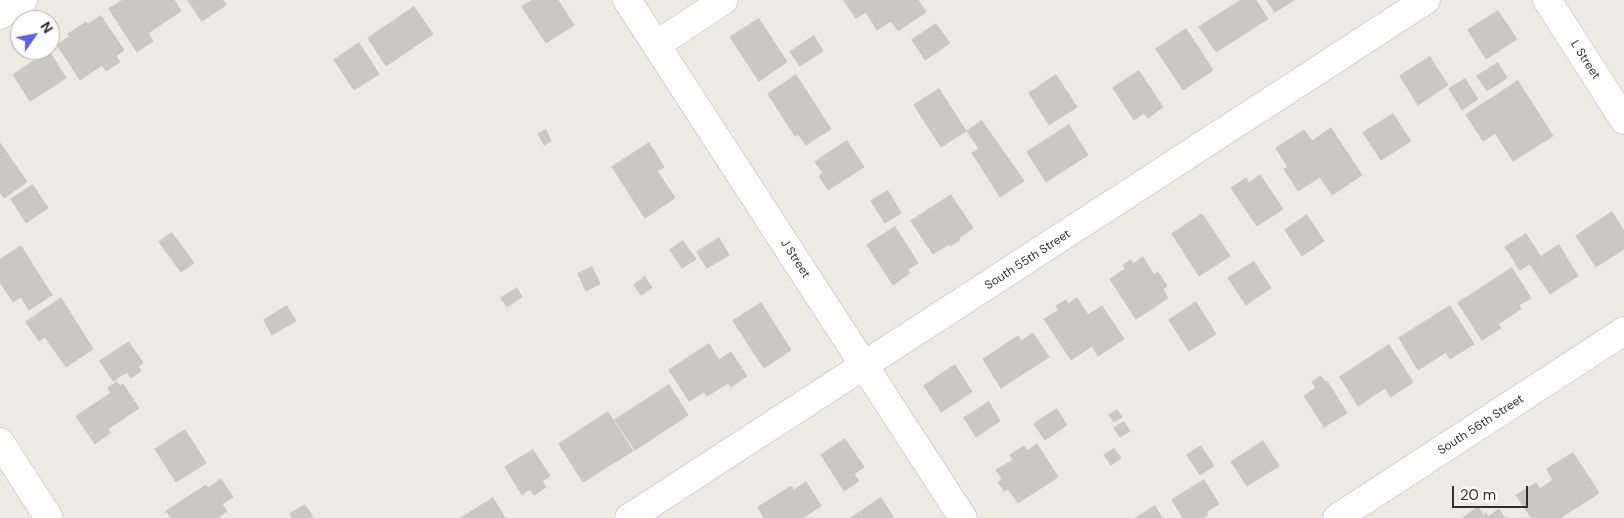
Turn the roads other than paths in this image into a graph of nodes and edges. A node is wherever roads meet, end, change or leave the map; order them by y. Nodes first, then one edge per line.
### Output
1 (23, 0) edge
2 (627, 0) edge
3 (724, 0) edge
4 (1426, 0) edge
5 (1547, 0) edge
6 (0, 15) edge
7 (656, 44) junction
8 (1624, 120) edge
9 (1624, 331) edge
10 (864, 366) junction
11 (0, 442) edge
12 (49, 518) edge
13 (629, 518) edge
14 (963, 518) edge
15 (1337, 518) edge

1 - 6 street
2 - 7 street, J Street
3 - 7 street
4 - 10 street, South 55th Street
5 - 8 street, L Street
7 - 10 street, J Street
9 - 15 street, South 56th Street
10 - 13 street, South 55th Street
10 - 14 street, J Street
11 - 12 street

